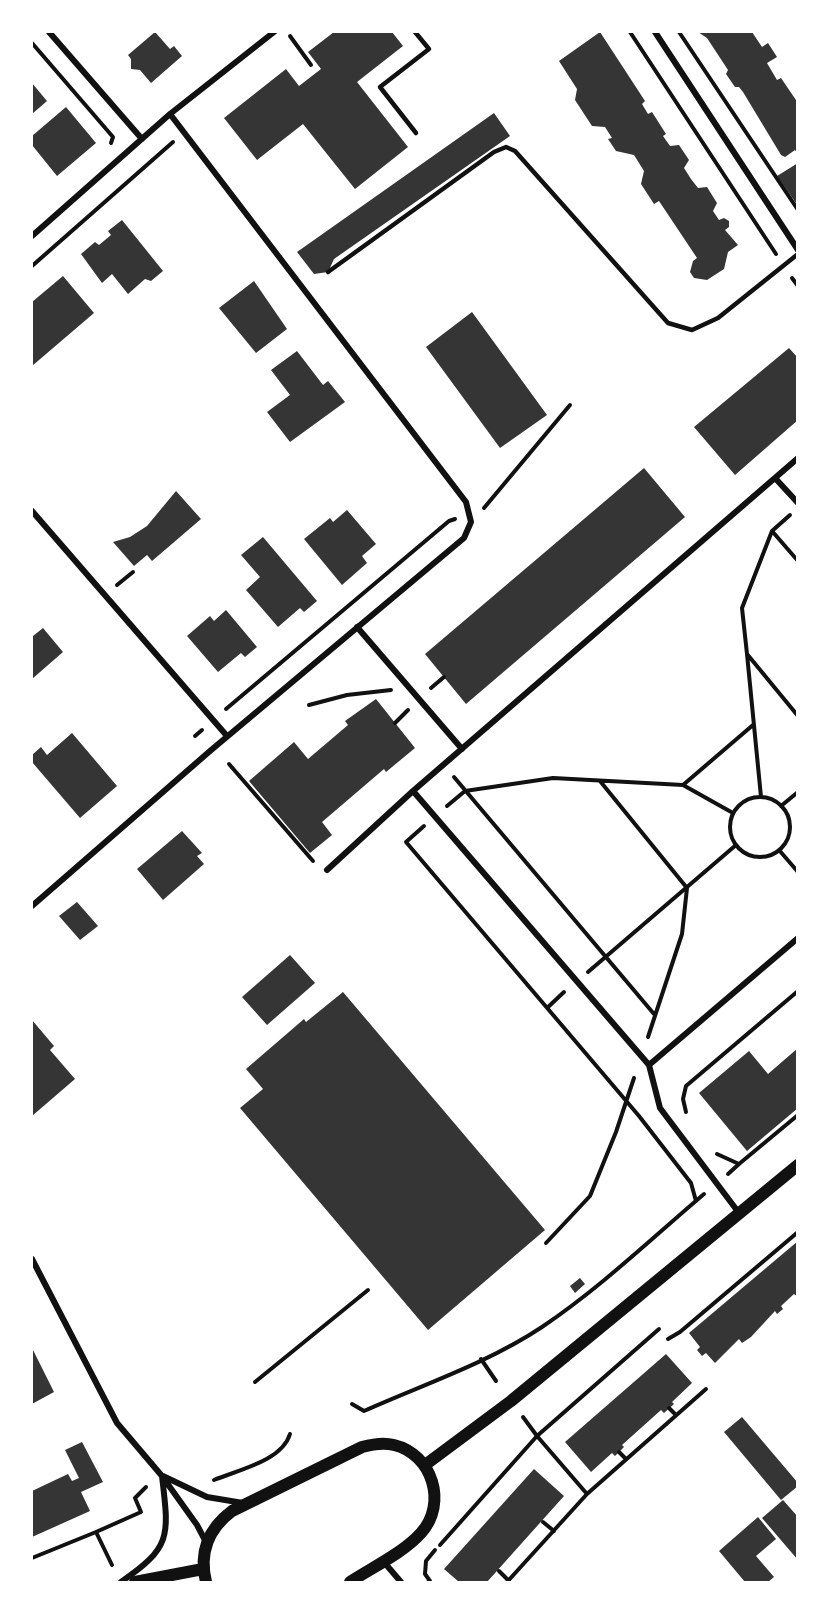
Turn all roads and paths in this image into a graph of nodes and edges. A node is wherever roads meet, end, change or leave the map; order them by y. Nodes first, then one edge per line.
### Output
1 (49, 32) edge
2 (274, 32) edge
3 (287, 32) edge
4 (415, 32) edge
5 (630, 32) edge
6 (655, 32) edge
7 (679, 32) edge
8 (32, 43) edge
9 (311, 65) dead end
10 (170, 114) junction
11 (184, 132) junction
12 (416, 133) dead end
13 (142, 139) junction
14 (102, 151) dead end
15 (798, 210) edge
16 (32, 236) edge
17 (798, 252) edge
18 (32, 266) edge
19 (783, 266) junction
20 (328, 272) dead end
21 (798, 286) edge
22 (570, 405) dead end
23 (798, 458) edge
24 (775, 478) junction
25 (798, 504) edge
26 (798, 509) edge
27 (32, 511) edge
28 (471, 516) junction
29 (772, 531) junction
30 (798, 561) edge
31 (357, 627) junction
32 (747, 654) junction
33 (409, 687) junction
34 (309, 705) dead end
35 (798, 716) edge
36 (213, 720) junction
37 (753, 725) junction
38 (227, 736) junction
39 (462, 749) junction
40 (229, 764) dead end
41 (599, 780) junction
42 (683, 785) junction
43 (413, 790) junction
44 (465, 791) junction
45 (798, 792) edge
46 (761, 797) junction
47 (781, 806) junction
48 (733, 813) junction
49 (435, 816) junction
50 (735, 845) junction
51 (779, 850) junction
52 (329, 868) joint
53 (798, 872) edge
54 (687, 888) junction
55 (32, 906) edge
56 (798, 938) edge
57 (606, 957) junction
58 (578, 981) junction
59 (798, 991) edge
60 (547, 1008) junction
61 (655, 1015) junction
62 (642, 1055) junction
63 (649, 1065) junction
64 (626, 1101) junction
65 (798, 1115) edge
66 (689, 1122) dead end
67 (716, 1153) dead end
68 (739, 1164) junction
69 (798, 1165) edge
70 (716, 1184) junction
71 (696, 1201) junction
72 (740, 1214) junction
73 (798, 1232) edge
74 (546, 1243) dead end
75 (32, 1259) edge
76 (368, 1290) dead end
77 (659, 1329) dead end
78 (668, 1339) dead end
79 (481, 1359) junction
80 (496, 1381) dead end
81 (255, 1382) dead end
82 (706, 1389) dead end
83 (352, 1404) dead end
84 (669, 1408) dead end
85 (676, 1415) junction
86 (523, 1417) dead end
87 (290, 1434) dead end
88 (537, 1436) junction
89 (619, 1452) dead end
90 (626, 1459) junction
91 (425, 1466) junction
92 (162, 1476) junction
93 (209, 1482) dead end
94 (147, 1486) dead end
95 (587, 1494) junction
96 (246, 1503) junction
97 (543, 1522) dead end
98 (554, 1531) junction
99 (96, 1533) junction
100 (206, 1542) junction
101 (32, 1558) edge
102 (382, 1561) junction
103 (112, 1565) dead end
104 (203, 1569) junction
105 (499, 1571) dead end
106 (121, 1582) edge
107 (135, 1582) edge
108 (206, 1582) edge
109 (350, 1582) edge
110 (401, 1582) edge
111 (430, 1582) edge
112 (508, 1582) edge

1 - 13 street
2 - 10 street
3 - 9 path
4 - 12 lane
5 - 19 path
6 - 17 street
7 - 15 path
8 - 14 path
10 - 11 street
10 - 13 street
11 - 18 path
11 - 28 street
13 - 16 street
17 - 19 lane
19 - 20 lane
19 - 21 path
22 - 28 path
23 - 24 street
24 - 25 street
24 - 39 street
26 - 29 path
27 - 36 street
28 - 31 street
28 - 36 path
29 - 30 path
29 - 32 path
31 - 33 street
31 - 38 street
32 - 35 path
32 - 37 path
33 - 34 path
33 - 39 street
36 - 38 street
37 - 42 path
37 - 46 path
38 - 55 street
39 - 43 street
40 - 52 path
41 - 42 path
41 - 44 path
41 - 54 path
42 - 48 path
43 - 49 street
43 - 52 street
44 - 49 path
44 - 57 path
45 - 47 path
46 - 47 path
46 - 48 path
47 - 51 path
48 - 50 path
49 - 58 street
49 - 60 path
50 - 51 path
50 - 54 path
51 - 53 path
54 - 57 path
54 - 61 path
56 - 63 street
57 - 58 path
57 - 61 path
58 - 60 path
58 - 62 street
59 - 66 path
60 - 64 path
61 - 62 path
62 - 63 street
62 - 64 path
63 - 70 street
64 - 71 path
64 - 74 path
65 - 68 path
67 - 68 path
68 - 70 path
69 - 72 main road
70 - 71 path
70 - 72 street
71 - 79 path
72 - 91 main road
73 - 78 path
75 - 92 street
76 - 81 path
77 - 88 path
79 - 80 path
79 - 83 path
82 - 85 path
84 - 85 path
85 - 90 path
86 - 88 path
87 - 93 path
88 - 95 path
88 - 111 path
89 - 90 path
90 - 95 path
91 - 96 main road
91 - 102 main road
92 - 96 street
92 - 100 street
92 - 106 street
94 - 99 path
95 - 98 path
96 - 100 main road
97 - 98 path
98 - 112 path
99 - 101 path
99 - 103 path
100 - 104 main road
102 - 109 main road
102 - 110 street
104 - 107 main road
104 - 108 main road
105 - 112 path

